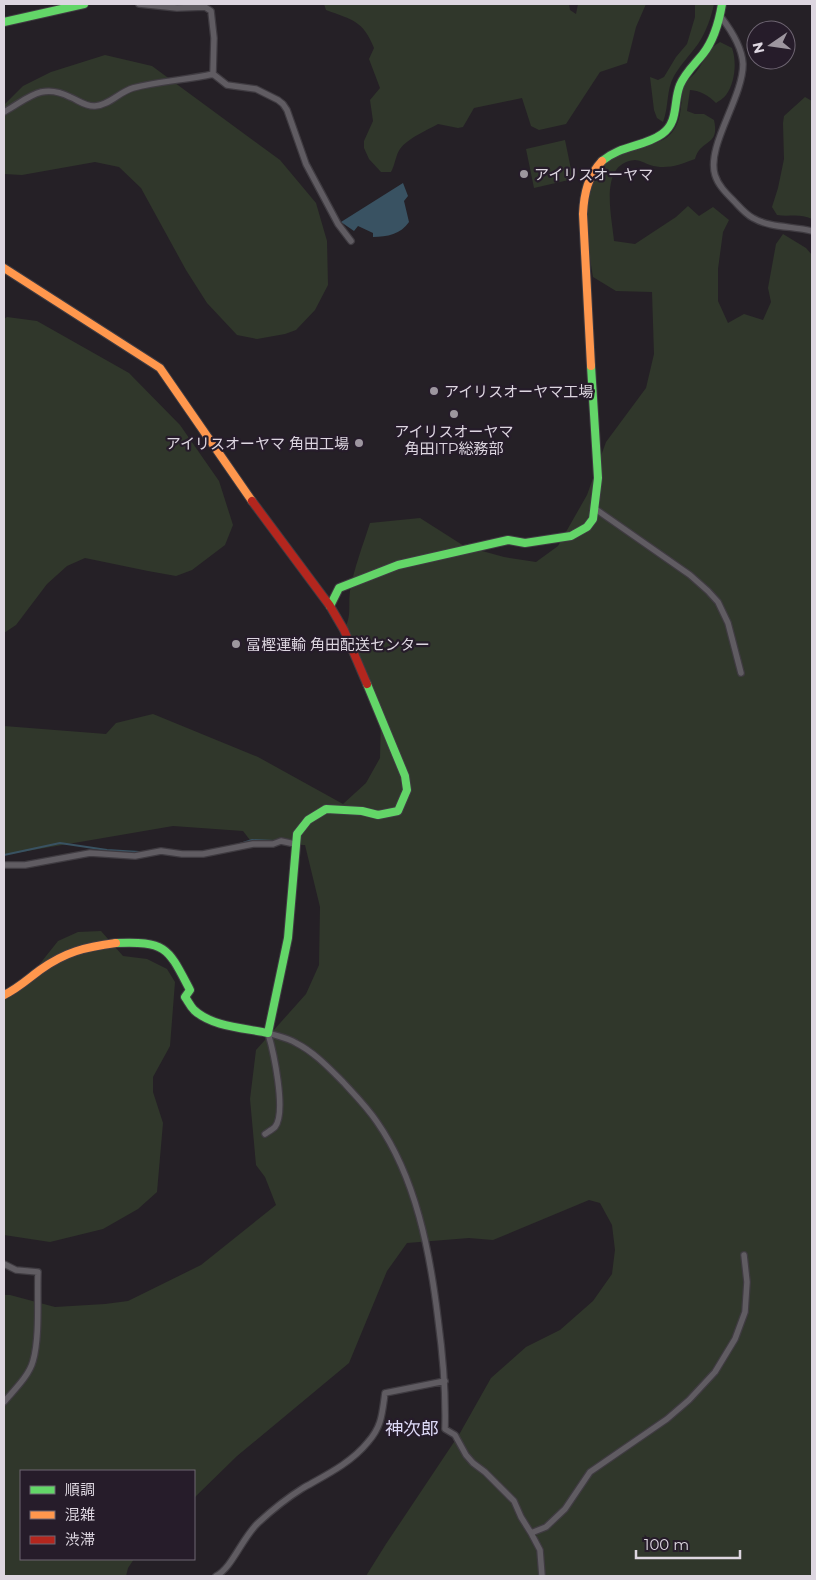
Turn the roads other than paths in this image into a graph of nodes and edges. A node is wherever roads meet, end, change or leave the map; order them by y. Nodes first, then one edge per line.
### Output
1 (84, 4) edge
2 (139, 4) edge
3 (722, 4) edge
4 (721, 16) junction
5 (4, 22) edge
6 (213, 74) junction
7 (4, 112) edge
8 (812, 231) edge
9 (352, 240) dead end
10 (4, 268) edge
11 (594, 508) junction
12 (330, 606) junction
13 (741, 673) dead end
14 (296, 844) junction
15 (4, 865) edge
16 (4, 995) edge
17 (268, 1033) junction
18 (265, 1134) dead end
19 (744, 1255) dead end
20 (4, 1264) edge
21 (445, 1382) junction
22 (4, 1402) edge
23 (531, 1533) junction
24 (216, 1576) edge
25 (542, 1576) edge

1 - 5 main road
2 - 6 street
3 - 4 main road
4 - 8 street
4 - 11 main road
6 - 7 street
6 - 9 street
10 - 12 main road
11 - 12 main road
11 - 13 street
12 - 14 main road
14 - 15 street
14 - 17 main road
16 - 17 main road
17 - 18 street
17 - 21 street
19 - 23 street
20 - 22 street
21 - 23 street
21 - 24 street
23 - 25 street

